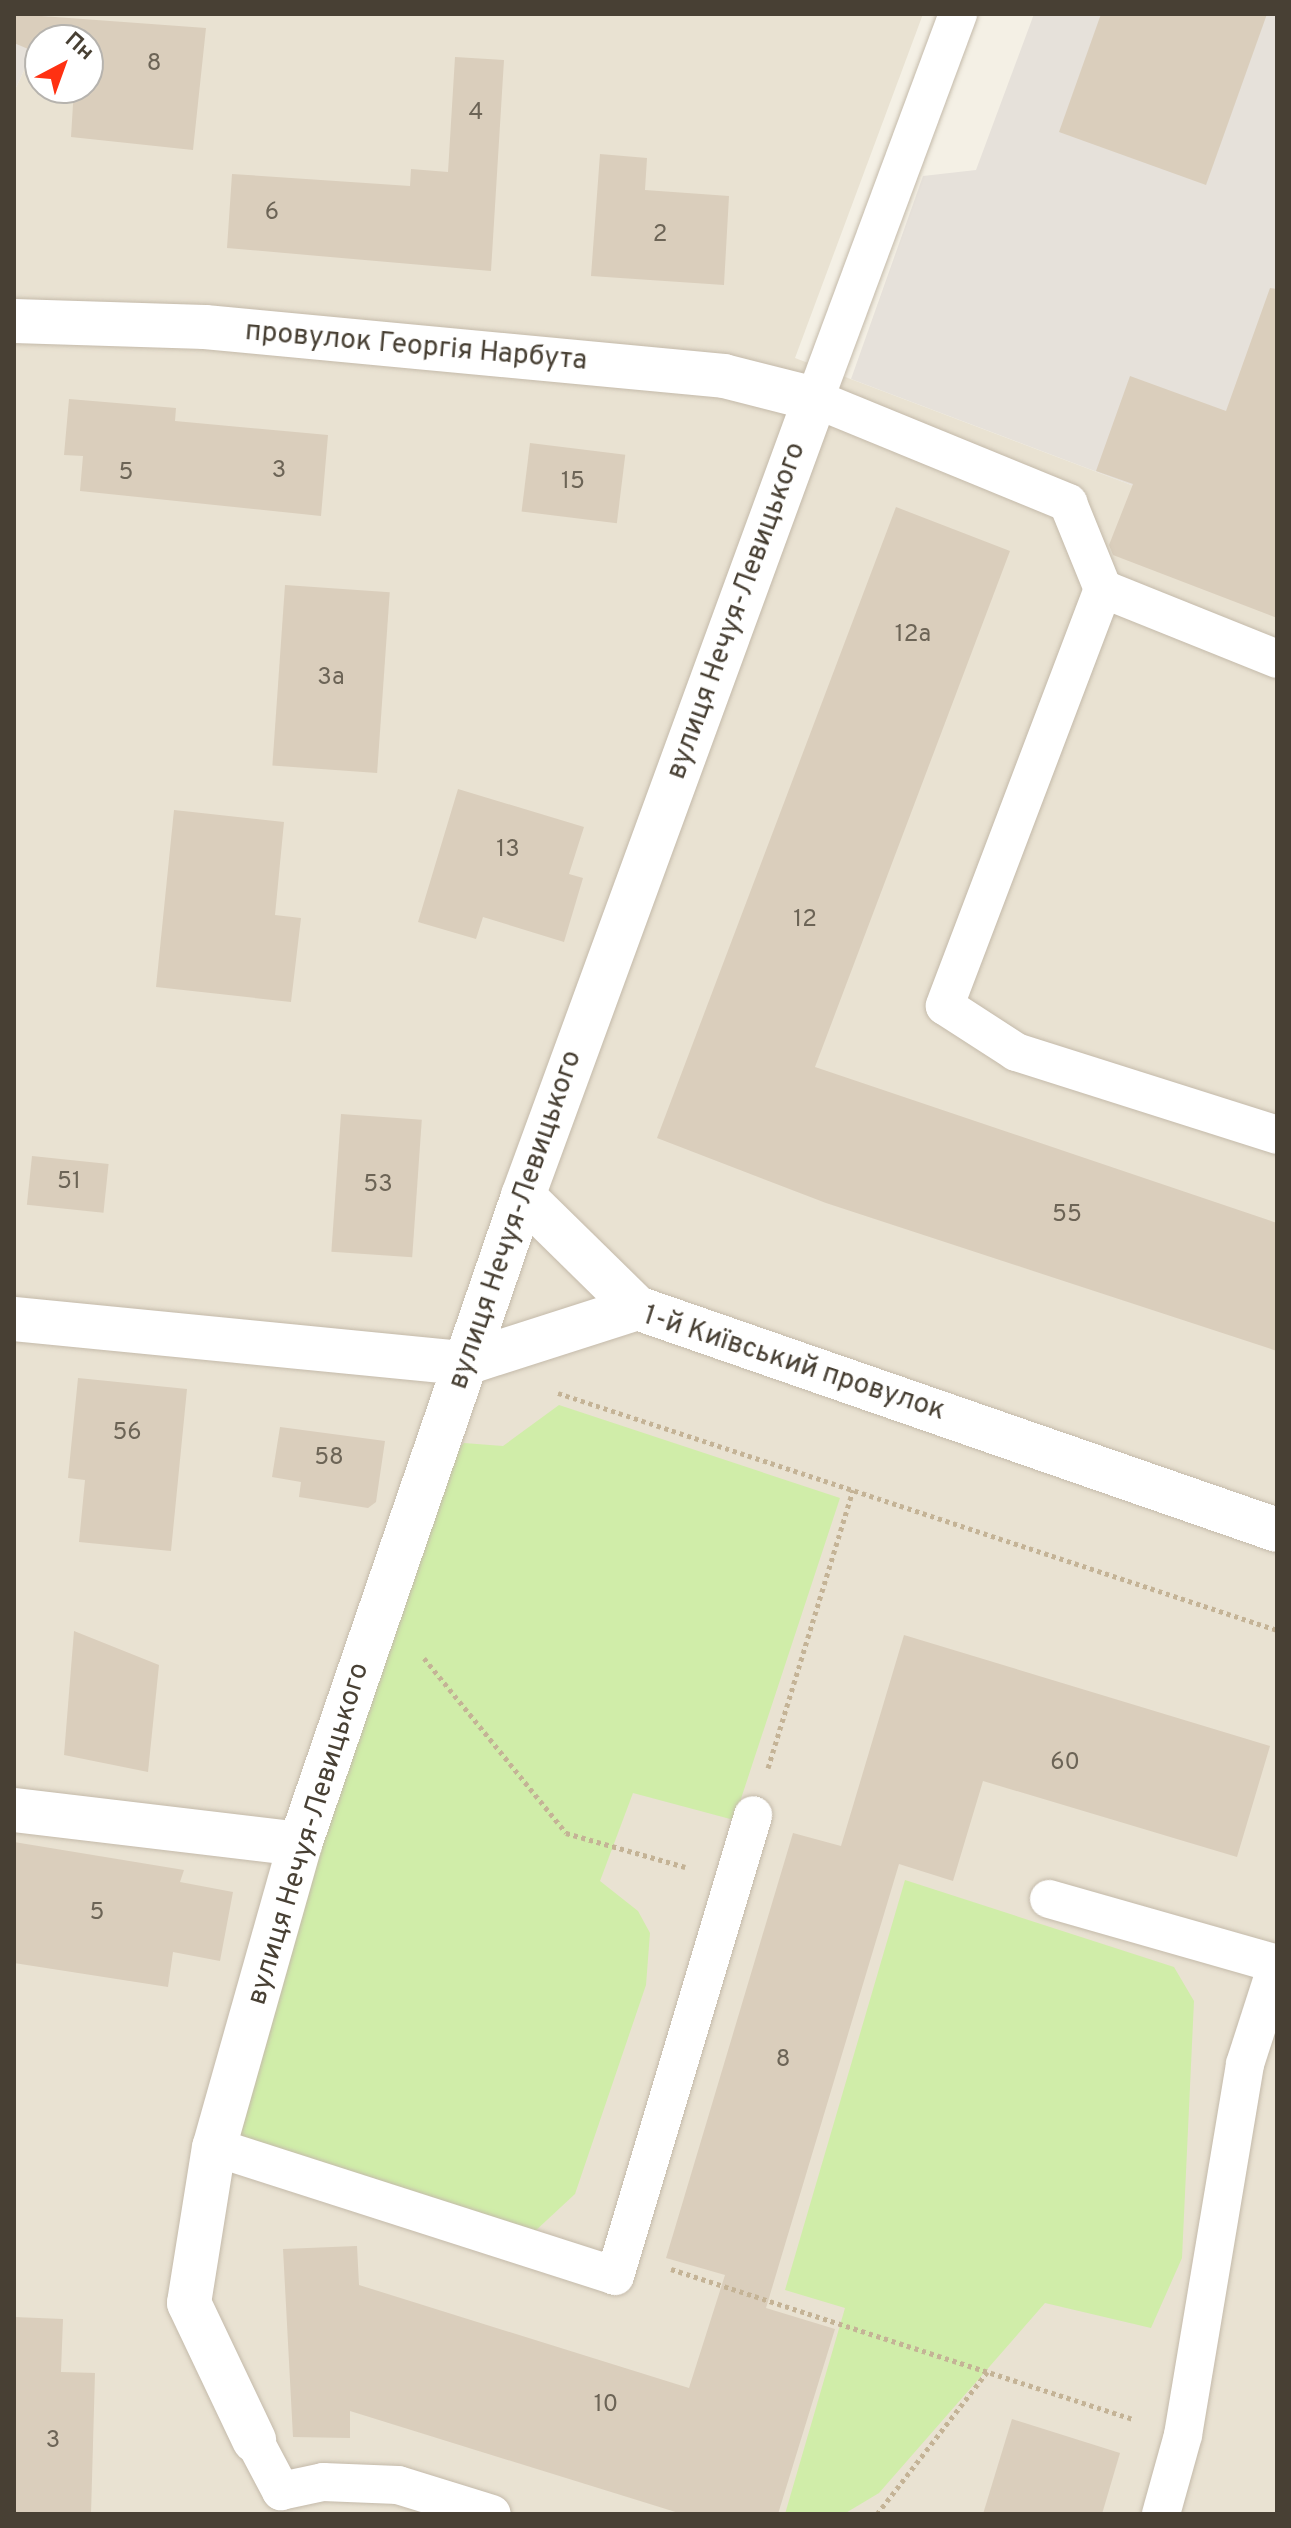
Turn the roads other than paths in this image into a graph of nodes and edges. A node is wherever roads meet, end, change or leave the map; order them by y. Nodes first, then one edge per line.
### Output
1 (958, 14) edge
2 (14, 321) edge
3 (815, 399) junction
4 (1103, 589) junction
5 (1277, 659) edge
6 (1277, 1135) edge
7 (523, 1196) junction
8 (637, 1308) junction
9 (14, 1319) edge
10 (466, 1363) junction
11 (1277, 1530) edge
12 (14, 1810) edge
13 (753, 1815) road end
14 (300, 1844) junction
15 (1049, 1899) dead end
16 (1277, 1964) edge
17 (214, 2147) junction
18 (254, 2440) joint
19 (282, 2502) edge
20 (492, 2514) edge
21 (1161, 2514) edge

1 - 3 lane, вулиця Нечуя-Левицького
2 - 3 street, провулок Георгія Нарбута
3 - 4 lane
3 - 7 street, вулиця Нечуя-Левицького
4 - 5 lane
4 - 6 lane
7 - 8 street
7 - 10 street, вулиця Нечуя-Левицького
8 - 10 street, 1-й Київський провулок
8 - 11 street, 1-й Київський провулок
9 - 10 street, 1-й Київський провулок
10 - 14 street, вулиця Нечуя-Левицького
12 - 14 street
13 - 17 lane
14 - 17 street, вулиця Нечуя-Левицького
15 - 16 lane
16 - 21 lane
17 - 18 street, вулиця Нечуя-Левицького
18 - 19 lane
19 - 20 lane

